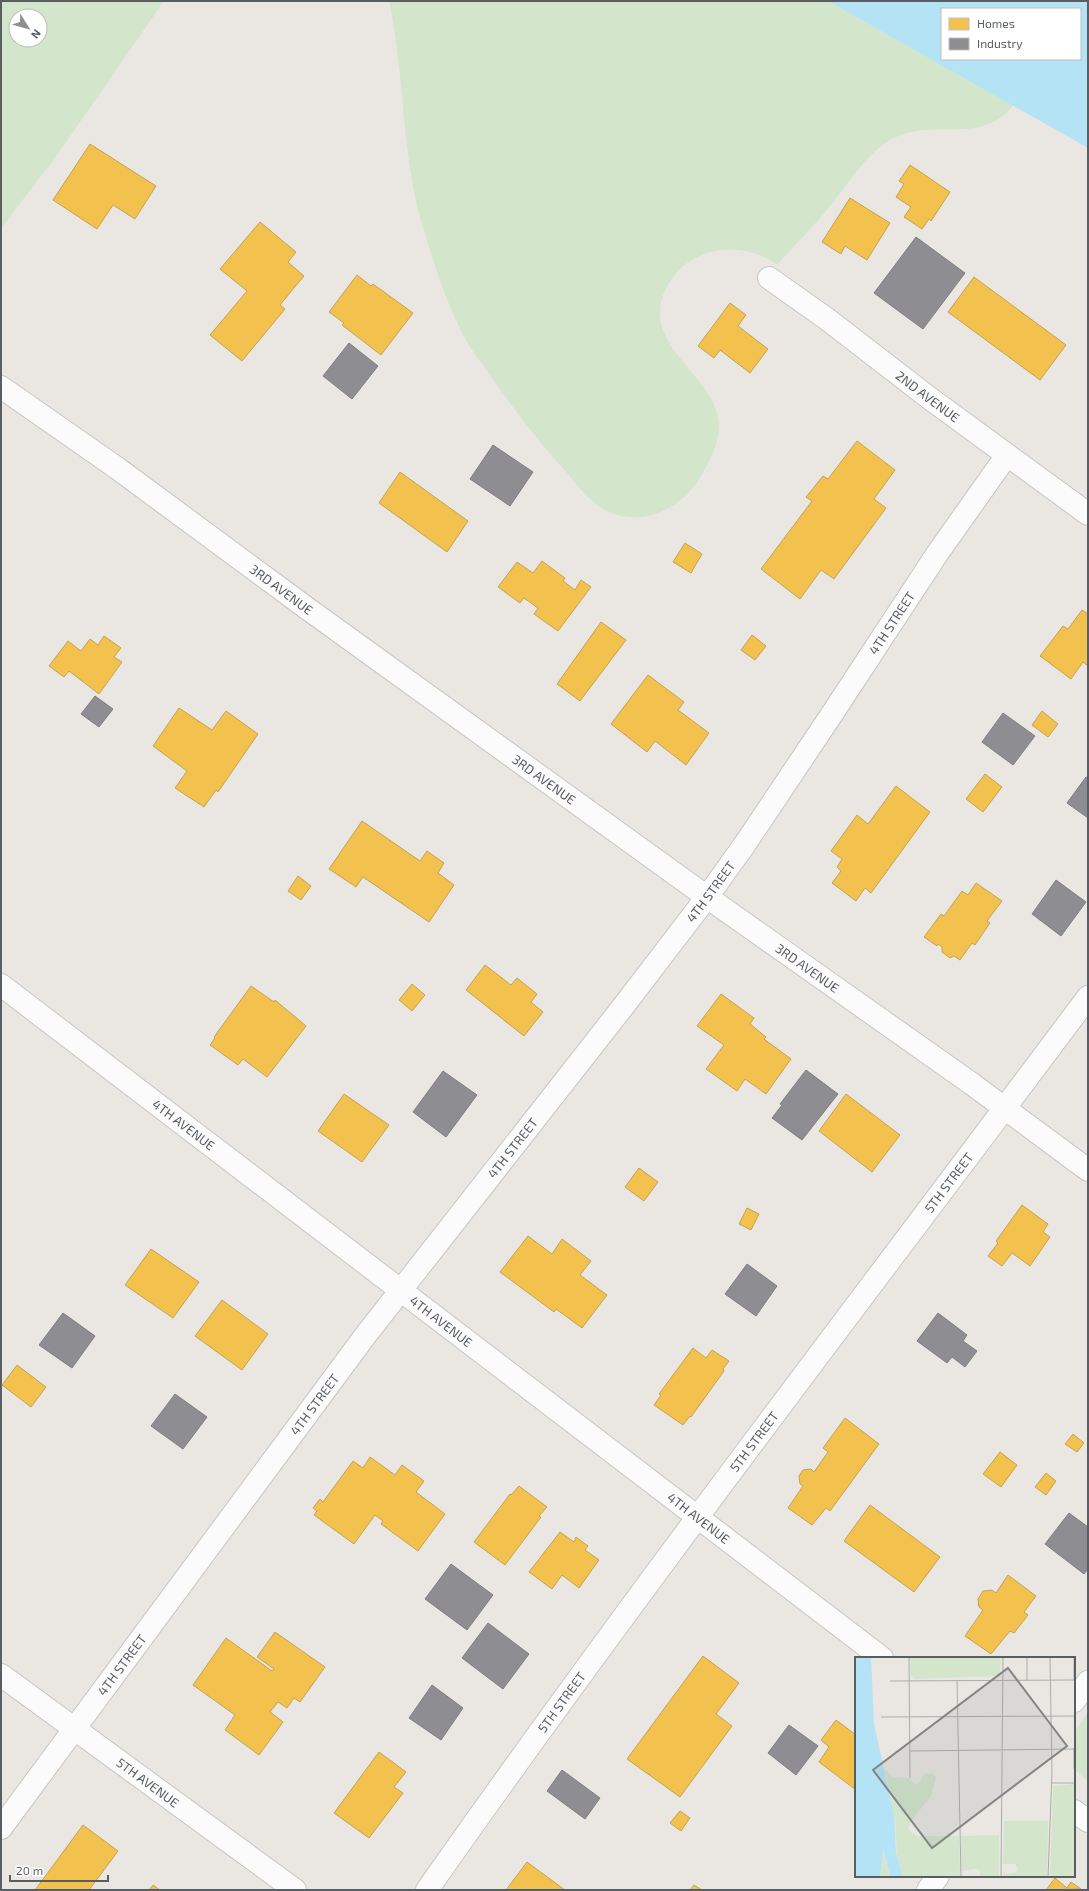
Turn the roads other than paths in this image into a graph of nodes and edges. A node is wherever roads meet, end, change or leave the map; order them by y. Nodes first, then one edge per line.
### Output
1 (769, 278) dead end
2 (1, 387) edge
3 (1007, 455) junction
4 (1088, 514) edge
5 (707, 896) junction
6 (1, 986) edge
7 (1088, 997) edge
8 (1005, 1108) junction
9 (1088, 1170) edge
10 (401, 1290) junction
11 (698, 1517) junction
12 (881, 1657) edge
13 (1, 1675) edge
14 (1088, 1682) edge
15 (1075, 1700) edge
16 (73, 1728) junction
17 (1075, 1812) edge
18 (1088, 1821) edge
19 (1, 1828) edge
20 (937, 1877) edge
21 (295, 1890) edge
22 (427, 1890) edge
23 (928, 1890) edge

1 - 3 street, 2ND AVENUE
2 - 5 street, 3RD AVENUE
3 - 4 street, 2ND AVENUE
3 - 5 street, 4TH STREET
5 - 8 street, 3RD AVENUE
5 - 10 street, 4TH STREET
6 - 10 street, 4TH AVENUE
7 - 8 street, 5TH STREET
8 - 9 street, 3RD AVENUE
8 - 11 street, 5TH STREET
10 - 11 street, 4TH AVENUE
10 - 16 street, 4TH STREET
11 - 12 street, 4TH AVENUE
11 - 22 street, 5TH STREET
13 - 16 street, 5TH AVENUE
14 - 15 street
16 - 19 street, 4TH STREET
16 - 21 street, 5TH AVENUE
17 - 18 street
20 - 23 street

